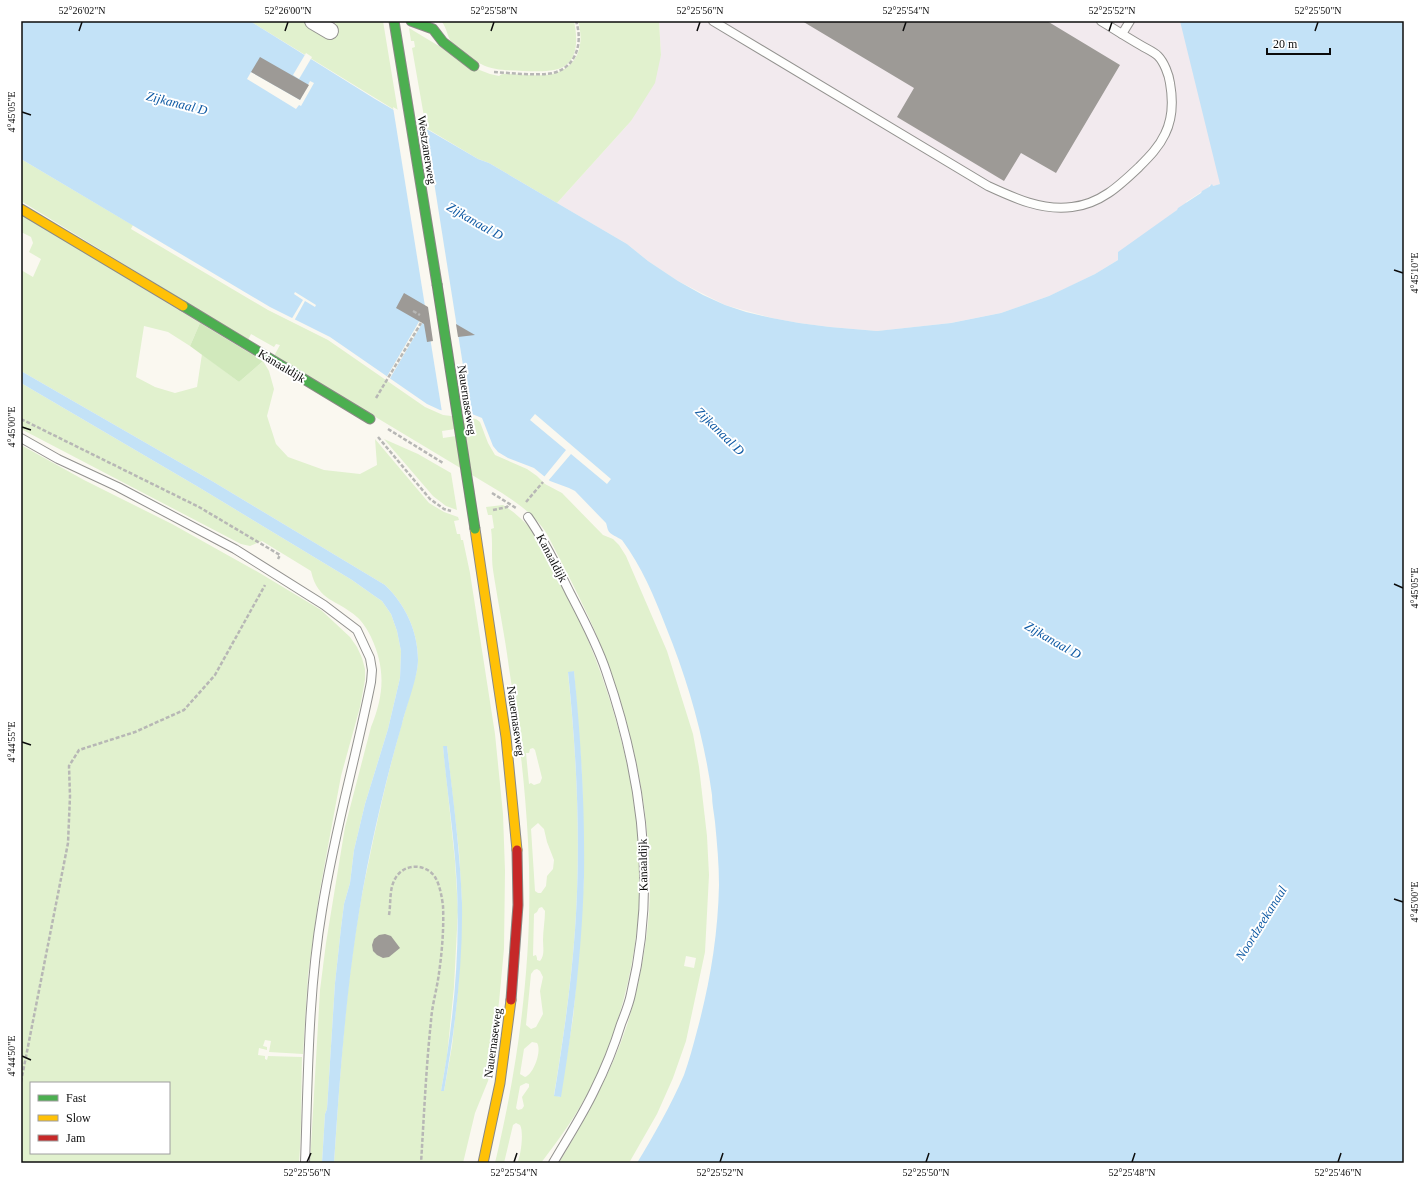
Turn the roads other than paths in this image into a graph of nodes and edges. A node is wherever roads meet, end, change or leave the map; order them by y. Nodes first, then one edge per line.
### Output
1 (313, 21) edge
2 (394, 21) edge
3 (411, 21) edge
4 (712, 21) edge
5 (1100, 21) edge
6 (1130, 21) edge
7 (330, 31) dead end
8 (1122, 34) junction
9 (474, 66) road end
10 (21, 209) edge
11 (436, 284) joint
12 (370, 419) road end
13 (21, 438) edge
14 (528, 518) road end
15 (305, 1163) edge
16 (483, 1163) edge
17 (553, 1163) edge

1 - 7 street
2 - 11 main road, Westzanerweg
3 - 9 main road
4 - 8 lane
5 - 8 lane
6 - 8 lane
10 - 12 main road, Kanaaldijk
11 - 16 main road, Nauernaseweg, bridge
13 - 15 lane
14 - 17 lane, Kanaaldijk

